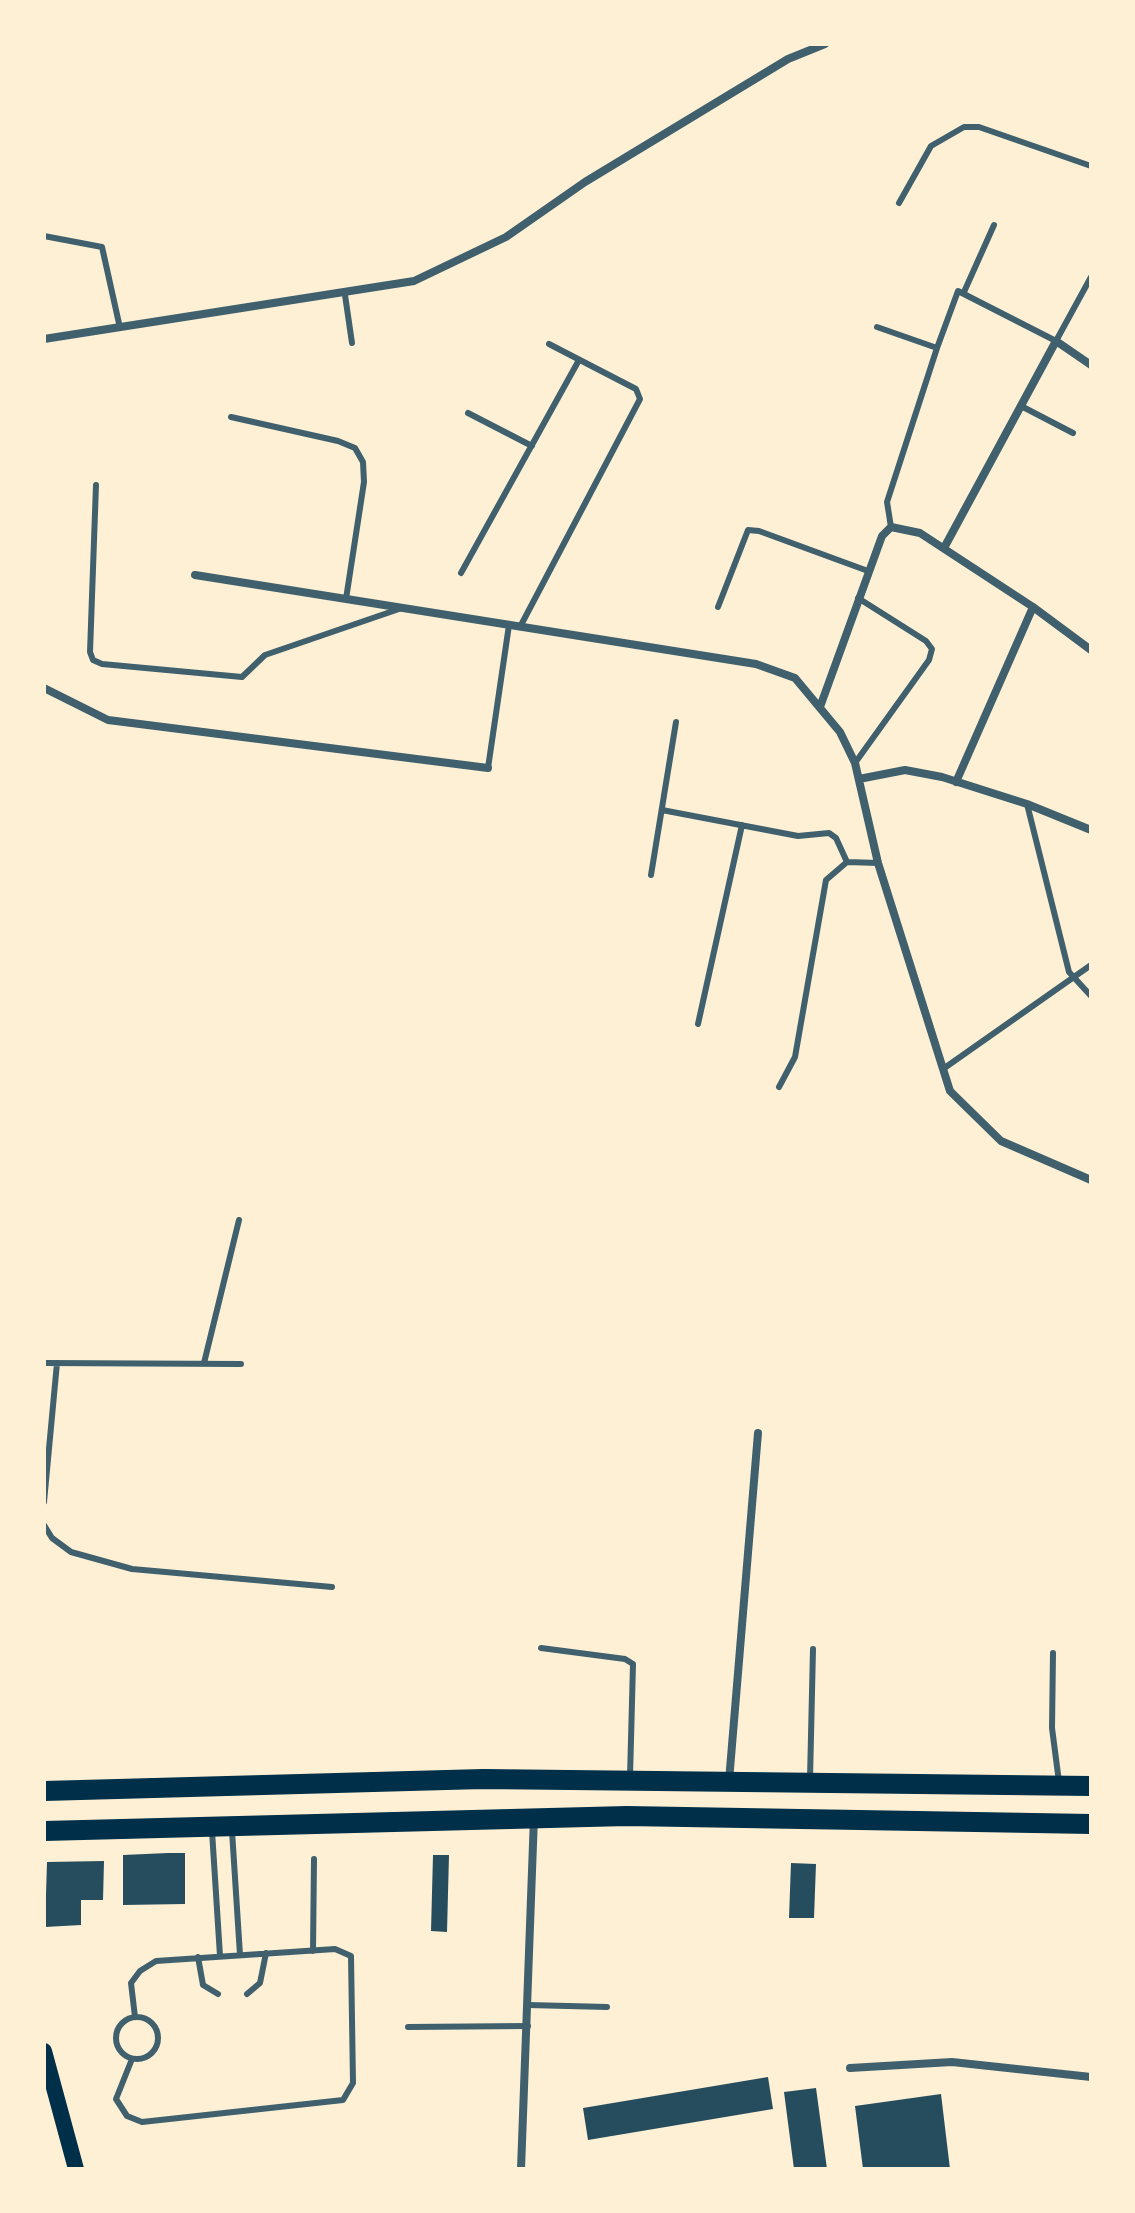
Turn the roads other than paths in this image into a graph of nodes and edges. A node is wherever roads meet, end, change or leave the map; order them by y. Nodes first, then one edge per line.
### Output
1 (825, 44) edge
2 (1091, 166) edge
3 (899, 203) dead end
4 (994, 225) dead end
5 (44, 236) edge
6 (1091, 277) edge
7 (964, 292) junction
8 (345, 295) junction
9 (877, 327) dead end
10 (120, 328) junction
11 (44, 339) edge
12 (1056, 341) junction
13 (352, 343) dead end
14 (549, 344) dead end
15 (937, 348) junction
16 (579, 360) junction
17 (1091, 365) edge
18 (1021, 406) junction
19 (468, 413) dead end
20 (231, 417) dead end
21 (1073, 433) dead end
22 (532, 446) junction
23 (96, 485) dead end
24 (891, 527) junction
25 (944, 548) junction
26 (868, 571) junction
27 (461, 573) dead end
28 (195, 575) dead end
29 (858, 598) junction
30 (346, 599) junction
31 (718, 607) dead end
32 (1033, 607) junction
33 (402, 608) junction
34 (509, 625) junction
35 (520, 627) junction
36 (1091, 650) edge
37 (44, 688) edge
38 (820, 707) junction
39 (676, 722) dead end
40 (855, 763) junction
41 (488, 768) joint
42 (859, 779) junction
43 (956, 782) junction
44 (1027, 804) junction
45 (662, 810) junction
46 (742, 825) junction
47 (1091, 830) edge
48 (847, 862) junction
49 (878, 863) junction
50 (651, 875) dead end
51 (1091, 965) edge
52 (1073, 981) junction
53 (1091, 996) edge
54 (698, 1024) dead end
55 (943, 1069) junction
56 (779, 1087) dead end
57 (1091, 1180) edge
58 (239, 1220) dead end
59 (44, 1363) edge
60 (57, 1363) junction
61 (204, 1363) junction
62 (241, 1364) dead end
63 (758, 1433) dead end
64 (44, 1502) edge
65 (44, 1525) edge
66 (332, 1587) dead end
67 (541, 1648) dead end
68 (813, 1649) dead end
69 (1053, 1653) dead end
70 (630, 1778) junction
71 (729, 1781) junction
72 (810, 1782) junction
73 (1059, 1785) junction
74 (1091, 1786) edge
75 (44, 1791) edge
76 (534, 1816) junction
77 (221, 1824) junction
78 (1091, 1824) edge
79 (44, 1831) edge
80 (314, 1859) dead end
81 (313, 1951) junction
82 (266, 1953) junction
83 (240, 1955) junction
84 (220, 1956) junction
85 (198, 1957) junction
86 (218, 1994) dead end
87 (247, 1994) dead end
88 (528, 2005) junction
89 (607, 2007) dead end
90 (135, 2017) junction
91 (528, 2026) junction
92 (408, 2027) dead end
93 (44, 2051) edge
94 (132, 2059) junction
95 (850, 2068) dead end
96 (1091, 2077) edge
97 (76, 2169) edge
98 (521, 2169) edge

1 - 8 street
2 - 3 lane
4 - 7 lane
5 - 10 lane
6 - 12 lane
7 - 12 lane
7 - 15 lane
8 - 10 street
8 - 13 lane
9 - 15 lane
10 - 11 street
12 - 17 street
12 - 18 street
14 - 16 lane
15 - 24 lane
16 - 22 lane
16 - 35 lane
18 - 21 lane
18 - 25 street
19 - 22 lane
20 - 30 lane
22 - 27 lane
23 - 33 lane
24 - 25 street
24 - 26 street
25 - 32 street
26 - 29 street
26 - 31 lane
28 - 30 street
29 - 38 street
29 - 40 lane
30 - 33 street
32 - 36 street
32 - 43 street
33 - 34 street
34 - 35 street
34 - 41 lane
35 - 38 street
37 - 41 street
38 - 40 street
39 - 45 lane
40 - 42 street
42 - 43 street
42 - 49 street
43 - 44 street
44 - 47 street
44 - 52 lane
45 - 46 lane
45 - 50 lane
46 - 48 lane
46 - 54 lane
48 - 49 lane
48 - 56 lane
49 - 55 street
51 - 52 lane
52 - 53 lane
52 - 55 lane
55 - 57 street
58 - 61 lane
59 - 60 lane
60 - 61 lane
60 - 64 lane
61 - 62 lane
63 - 71 street
65 - 66 lane
67 - 70 lane
68 - 72 lane
69 - 73 lane
70 - 71 highway
70 - 75 highway
71 - 72 highway
72 - 73 highway
73 - 74 highway
76 - 77 highway
76 - 78 highway
76 - 88 street
77 - 79 highway
77 - 83 lane
77 - 84 lane
80 - 81 lane
81 - 82 lane
81 - 94 lane
82 - 83 lane
82 - 87 lane
83 - 84 lane
84 - 85 lane
85 - 86 lane
85 - 90 lane
88 - 89 lane
88 - 91 street
90 - 94 lane
90 - 94 lane
91 - 92 lane
91 - 98 street
93 - 97 main road
95 - 96 street

